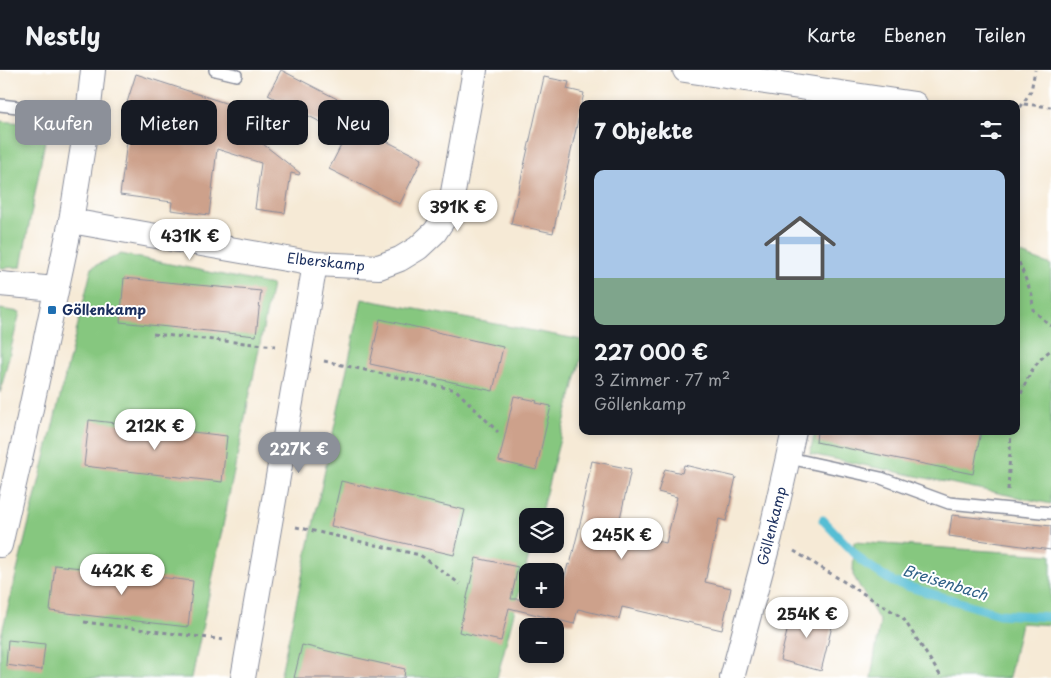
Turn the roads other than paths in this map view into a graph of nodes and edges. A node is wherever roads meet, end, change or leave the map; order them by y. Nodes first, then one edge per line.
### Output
1 (93, 70) edge
2 (215, 70) edge
3 (475, 70) edge
4 (684, 70) edge
5 (236, 75) dead end
6 (90, 100) edge
7 (861, 100) edge
8 (0, 105) edge
9 (15, 107) edge
10 (83, 145) edge
11 (71, 221) junction
12 (315, 264) junction
13 (0, 284) edge
14 (56, 290) junction
15 (793, 435) edge
16 (788, 458) junction
17 (1051, 513) edge
18 (0, 545) edge
19 (243, 678) edge
20 (732, 678) edge

1 - 6 street
2 - 5 lane
3 - 12 street, Elberskamp
4 - 7 street
8 - 9 lane
10 - 11 street
11 - 12 street, Elberskamp
11 - 14 street
12 - 19 street
13 - 14 street
14 - 18 street
15 - 16 street, Göllenkamp
16 - 17 lane
16 - 20 street, Göllenkamp

